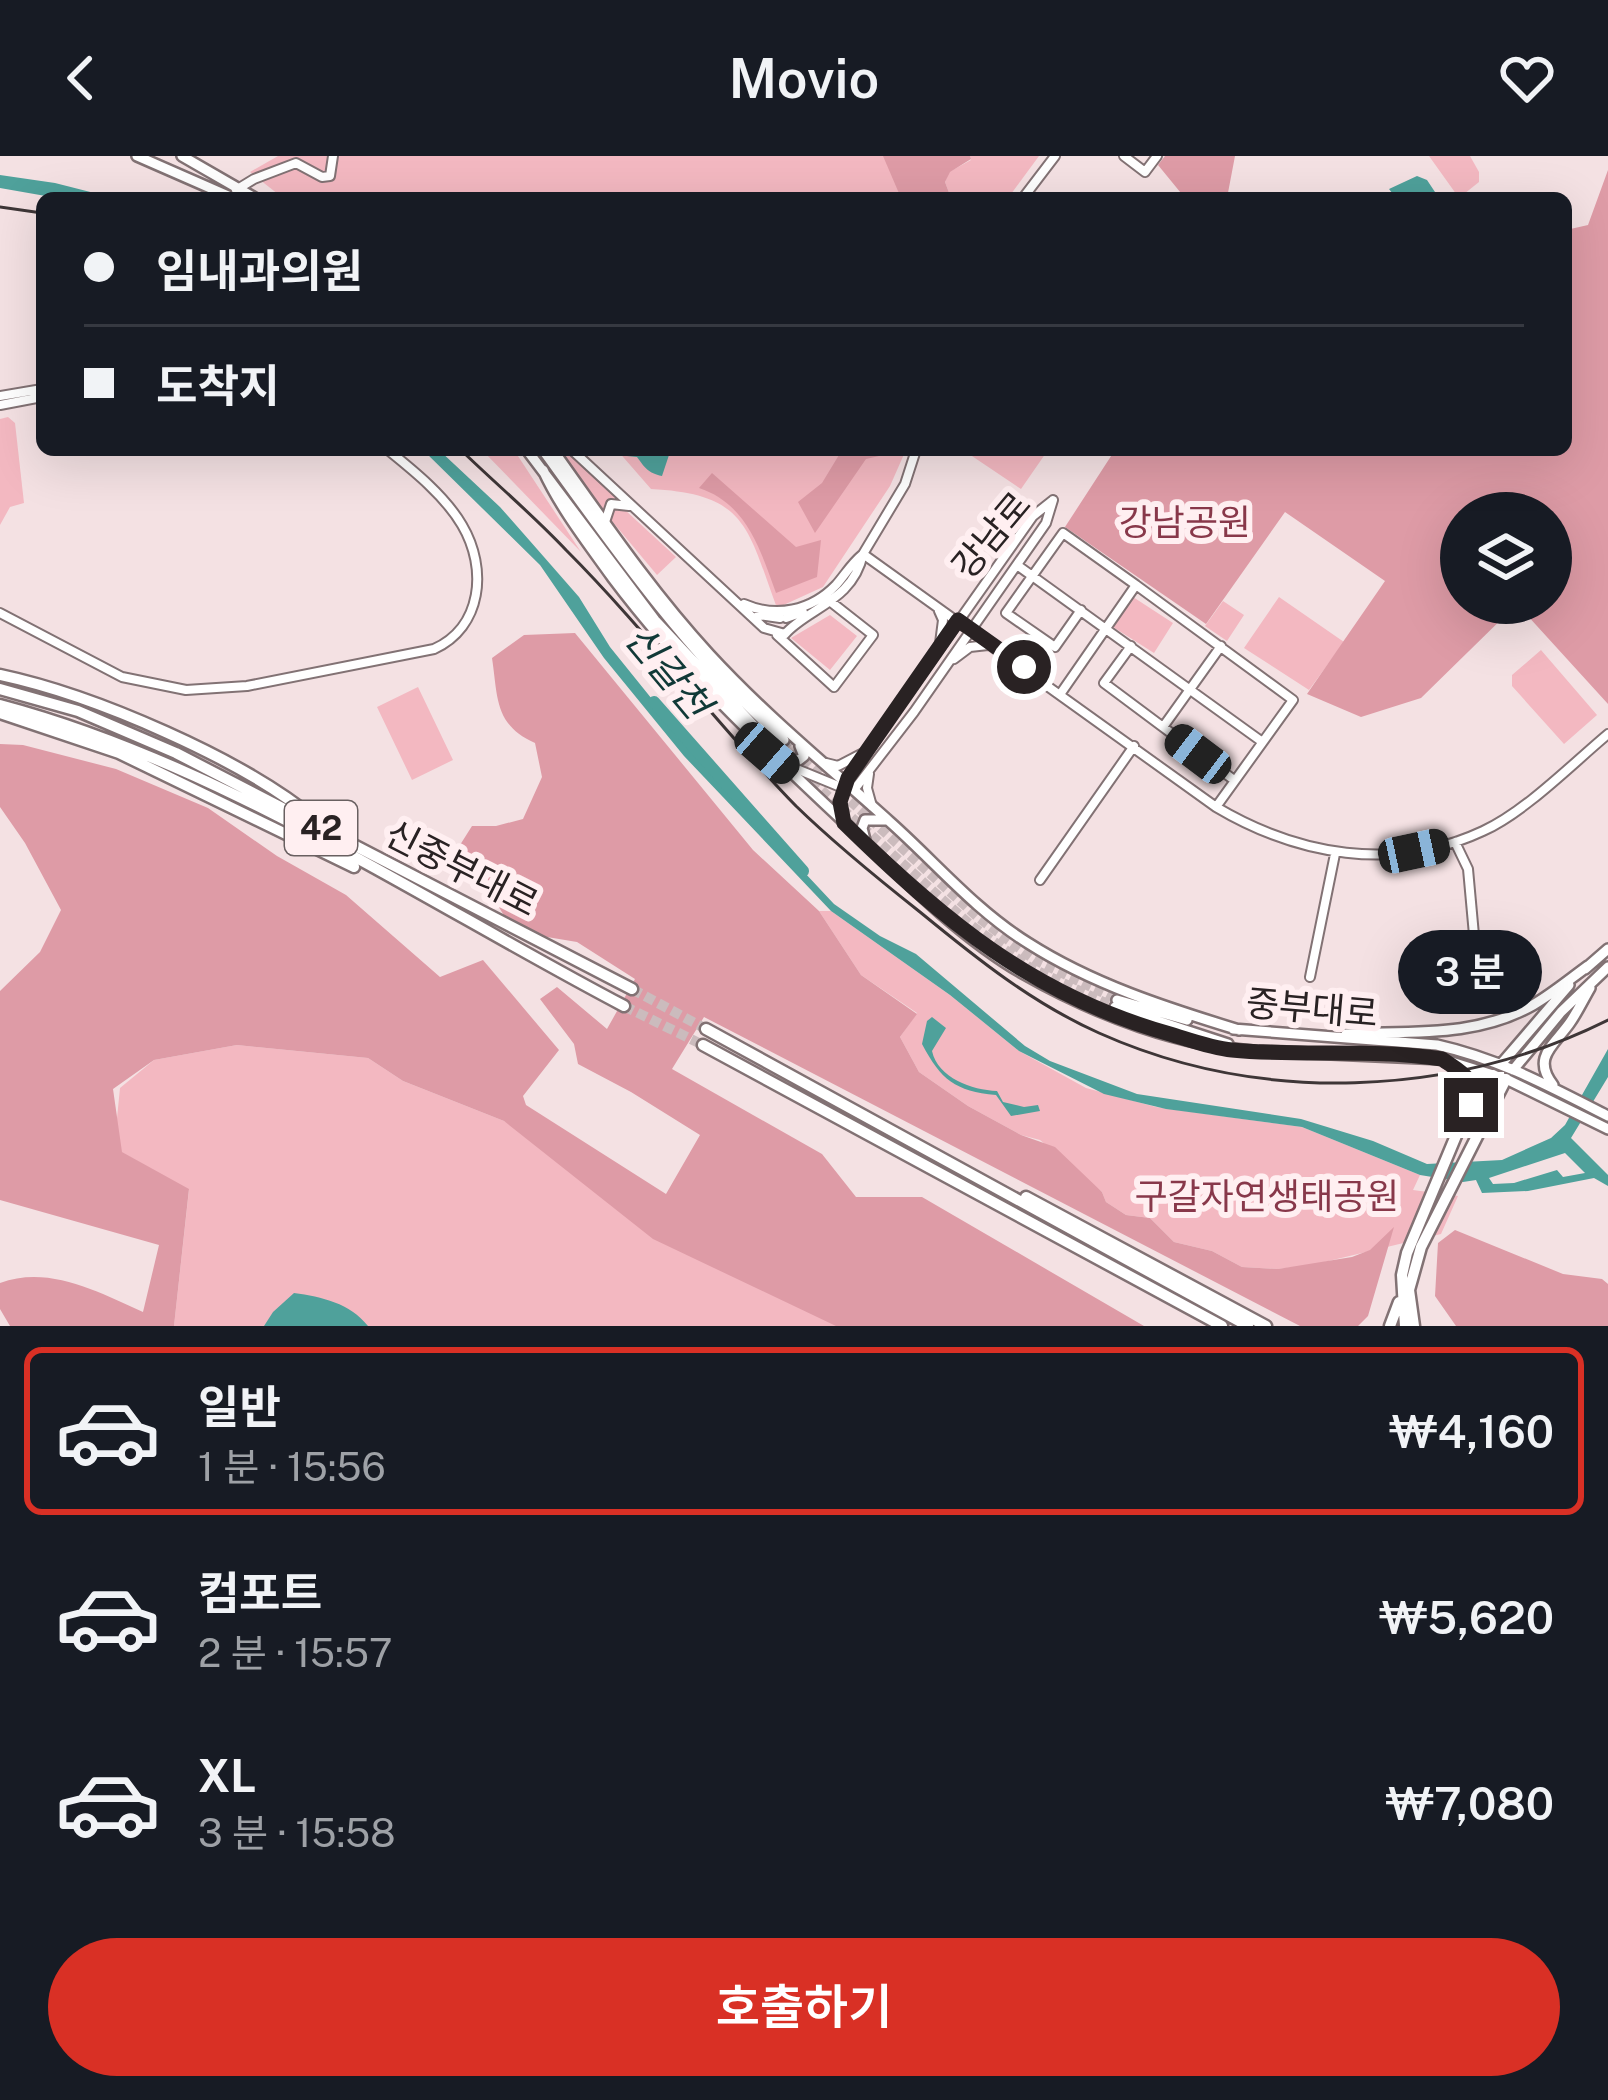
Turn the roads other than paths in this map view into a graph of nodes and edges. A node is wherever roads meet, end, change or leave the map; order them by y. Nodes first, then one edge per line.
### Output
1 (137, 156) edge
2 (182, 156) edge
3 (333, 156) edge
4 (1055, 156) edge
5 (1124, 156) edge
6 (1157, 156) edge
7 (295, 159) edge
8 (225, 192) edge
9 (228, 192) edge
10 (236, 192) edge
11 (1028, 192) edge
12 (36, 394) edge
13 (0, 400) edge
14 (394, 456) edge
15 (532, 456) edge
16 (547, 456) edge
17 (557, 456) edge
18 (579, 456) edge
19 (914, 456) edge
20 (636, 509) junction
21 (605, 522) junction
22 (863, 554) junction
23 (1017, 565) junction
24 (1032, 577) junction
25 (836, 585) junction
26 (1136, 585) junction
27 (733, 598) junction
28 (831, 602) junction
29 (935, 604) junction
30 (748, 606) junction
31 (1081, 610) junction
32 (0, 613) edge
33 (786, 620) junction
34 (958, 620) junction
35 (1107, 628) junction
36 (971, 630) junction
37 (781, 633) junction
38 (992, 645) junction
39 (939, 646) junction
40 (1131, 646) junction
41 (1221, 646) junction
42 (948, 664) junction
43 (0, 675) edge
44 (0, 689) edge
45 (1191, 690) junction
46 (1061, 693) junction
47 (0, 709) edge
48 (1163, 728) junction
49 (1608, 734) edge
50 (1261, 741) junction
51 (798, 742) junction
52 (1135, 746) junction
53 (775, 750) junction
54 (867, 750) junction
55 (820, 761) junction
56 (857, 764) junction
57 (869, 773) junction
58 (1234, 780) junction
59 (847, 787) junction
60 (1216, 806) junction
61 (874, 809) junction
62 (890, 822) junction
63 (844, 823) junction
64 (333, 835) junction
65 (1455, 842) junction
66 (867, 845) junction
67 (1335, 854) junction
68 (1040, 880) dead end
69 (411, 890) junction
70 (1608, 949) edge
71 (1476, 957) dead end
72 (1588, 966) junction
73 (1608, 968) edge
74 (1310, 976) dead end
75 (1595, 979) junction
76 (632, 989) tunnel mouth
77 (625, 1006) tunnel mouth
78 (706, 1029) tunnel mouth
79 (1239, 1030) junction
80 (1309, 1036) junction
81 (703, 1045) tunnel mouth
82 (1264, 1052) junction
83 (1442, 1059) junction
84 (1502, 1063) junction
85 (1515, 1068) junction
86 (1499, 1077) junction
87 (1556, 1090) junction
88 (1492, 1092) junction
89 (1565, 1100) junction
90 (1608, 1116) edge
91 (1608, 1129) edge
92 (900, 1136) junction
93 (1427, 1207) junction
94 (1402, 1275) junction
95 (1222, 1326) edge
96 (1248, 1326) edge
97 (1266, 1326) edge
98 (1390, 1326) edge
99 (1409, 1326) edge

1 - 8 main road
2 - 9 main road
3 - 7 street
4 - 11 street
5 - 6 street
7 - 10 street
12 - 13 street
14 - 32 street
15 - 53 main road
16 - 53 main road
17 - 21 main road
18 - 20 street
19 - 22 street
20 - 21 street
20 - 27 street
21 - 51 main road
22 - 25 street
22 - 28 street
22 - 29 street
23 - 24 street
23 - 34 street, 강남로
23 - 36 street, 강남로
24 - 26 street
24 - 31 street
24 - 31 street
25 - 30 street
25 - 33 street
26 - 35 street
26 - 41 street
27 - 30 street
27 - 37 street
28 - 33 street
28 - 37 street
29 - 34 street
29 - 39 street
30 - 33 street
31 - 35 street
33 - 37 street
33 - 37 street
34 - 36 street
34 - 39 street, 강남로
35 - 40 street
35 - 46 street
36 - 38 street
36 - 42 street, 강남로
38 - 42 street
38 - 46 street
39 - 54 street, 강남로
40 - 45 street
40 - 48 street
41 - 45 street
41 - 50 street
42 - 57 street, 강남로
43 - 64 highway
44 - 64 highway, 신중부대로 / 42
45 - 48 street
45 - 50 street
46 - 52 street
47 - 69 highway
47 - 69 highway, 신중부대로 / 42
48 - 58 street
49 - 65 street
50 - 58 street
51 - 53 main road
51 - 55 main road
52 - 60 street
52 - 68 street
53 - 59 street
53 - 63 main road
54 - 55 street
54 - 56 street, 강남로
55 - 59 main road
56 - 57 street
56 - 59 street, 강남로
57 - 59 street, 강남로
57 - 61 street
58 - 60 street
59 - 61 main road
59 - 63 street
60 - 67 street
61 - 62 main road
62 - 66 main road
62 - 79 main road
63 - 66 main road
64 - 76 highway, 신중부대로 / 42
65 - 67 street
65 - 71 street
66 - 82 main road
67 - 74 street
69 - 77 highway, 신중부대로 / 42
70 - 72 main road
72 - 80 main road
72 - 84 main road
73 - 75 main road
75 - 85 main road
75 - 87 main road
78 - 92 highway
79 - 80 main road, 중부대로
79 - 82 main road, 중부대로
80 - 84 main road, 중부대로
81 - 95 highway
82 - 83 main road, 중부대로
83 - 86 main road, 중부대로
83 - 93 highway
84 - 85 main road, 중부대로
84 - 86 main road
85 - 86 main road
85 - 87 main road, 중부대로
86 - 88 highway
86 - 89 main road, 중부대로
87 - 89 main road, 중부대로
88 - 93 highway
88 - 99 highway
89 - 90 main road
89 - 91 main road
92 - 96 highway
92 - 97 highway
93 - 94 highway
94 - 98 highway
94 - 99 highway

